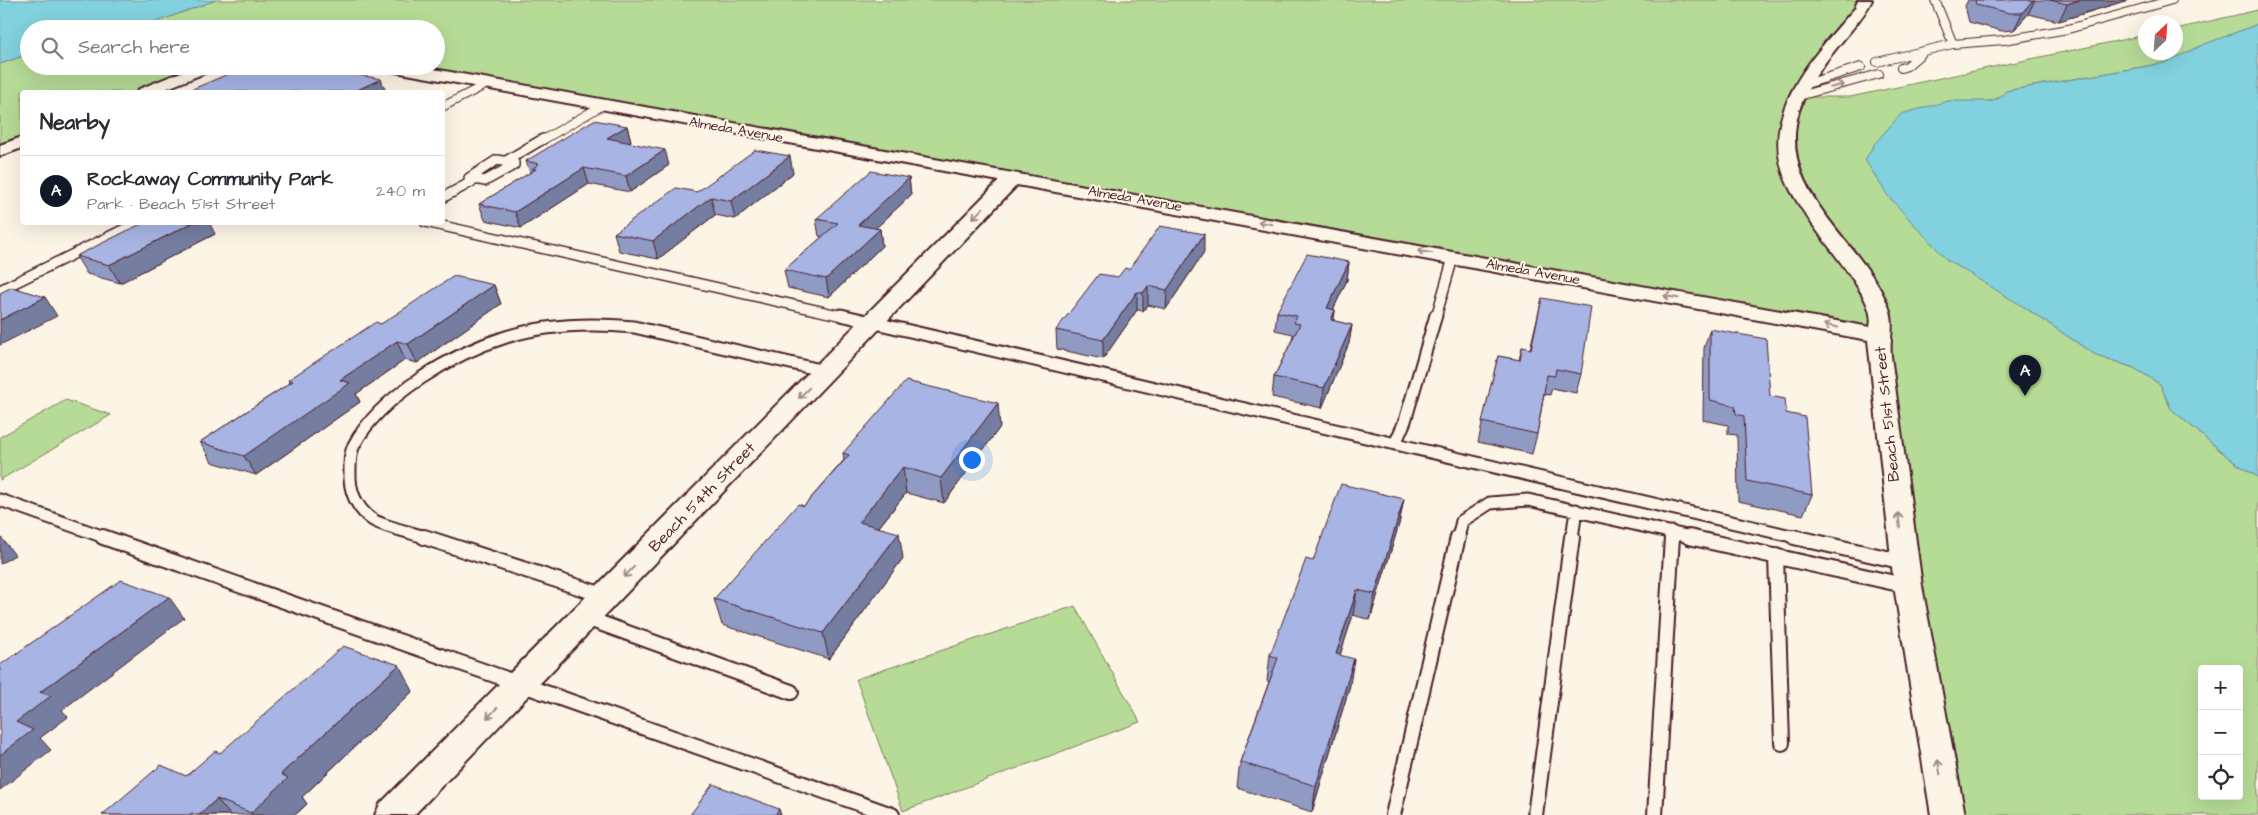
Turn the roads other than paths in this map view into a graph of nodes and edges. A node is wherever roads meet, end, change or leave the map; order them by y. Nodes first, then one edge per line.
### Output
1 (1864, 0) edge
2 (1935, 0) edge
3 (2172, 0) edge
4 (1953, 44) junction
5 (1922, 53) junction
6 (1877, 62) dead end
7 (1861, 67) dead end
8 (1901, 68) dead end
9 (1879, 74) dead end
10 (188, 75) edge
11 (438, 75) edge
12 (487, 84) junction
13 (150, 90) edge
14 (1798, 92) junction
15 (445, 105) edge
16 (603, 105) junction
17 (1012, 179) junction
18 (445, 196) edge
19 (133, 225) edge
20 (438, 225) edge
21 (1453, 258) junction
22 (0, 290) edge
23 (872, 322) junction
24 (1879, 335) junction
25 (825, 371) junction
26 (1395, 444) junction
27 (0, 500) edge
28 (1576, 510) junction
29 (1672, 532) junction
30 (1776, 556) junction
31 (1906, 574) junction
32 (606, 596) junction
33 (584, 617) junction
34 (521, 683) junction
35 (790, 692) dead end
36 (1782, 743) dead end
37 (392, 815) edge
38 (892, 815) edge
39 (1393, 815) edge
40 (1535, 815) edge
41 (1655, 815) edge
42 (1948, 815) edge

1 - 14 street, Beach 51st Street
2 - 4 lane
3 - 4 lane
4 - 5 lane
5 - 6 lane
5 - 8 lane
7 - 14 lane
14 -> 9 lane
10 - 13 street
11 - 12 street, Almeda Avenue
12 - 15 lane
12 - 16 street, Almeda Avenue
14 - 24 street, Beach 51st Street
16 - 17 street, Almeda Avenue
16 - 18 lane
21 -> 17 street, Almeda Avenue
17 -> 23 street, Beach 54th Street
19 - 22 lane
20 - 23 lane
24 -> 21 street, Almeda Avenue
21 - 26 lane
23 - 25 street, Beach 54th Street
23 - 26 lane
31 -> 24 street, Beach 51st Street
25 -> 32 street, Beach 54th Street
25 - 32 lane
26 - 31 lane
27 - 34 lane
28 - 29 lane
28 - 39 lane
28 - 40 lane
29 - 30 lane
29 - 41 lane
30 - 31 lane
30 - 36 lane
42 -> 31 street, Beach 51st Street
32 - 33 street, Beach 54th Street
33 - 34 street, Beach 54th Street
33 - 35 lane
34 -> 37 street, Beach 54th Street
34 - 38 lane

